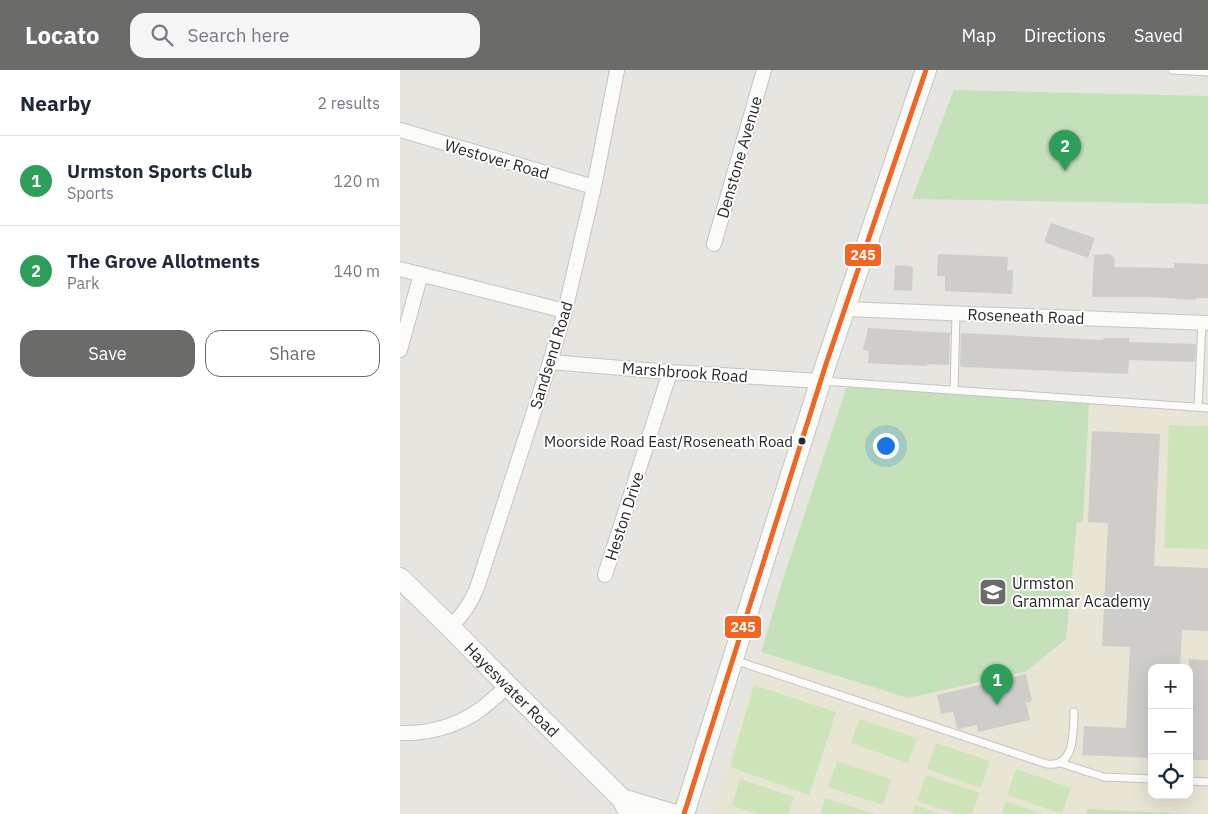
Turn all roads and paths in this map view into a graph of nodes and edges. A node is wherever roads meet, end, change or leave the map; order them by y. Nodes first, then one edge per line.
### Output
1 (617, 70) edge
2 (764, 70) edge
3 (926, 70) edge
4 (1172, 70) edge
5 (1208, 72) edge
6 (400, 130) edge
7 (594, 187) junction
8 (714, 244) dead end
9 (400, 269) edge
10 (421, 274) junction
11 (844, 309) junction
12 (565, 311) junction
13 (956, 313) junction
14 (1205, 323) edge
15 (400, 350) edge
16 (550, 362) junction
17 (670, 372) junction
18 (820, 381) junction
19 (954, 390) junction
20 (1198, 407) junction
21 (1208, 408) edge
22 (605, 575) dead end
23 (400, 578) edge
24 (450, 626) junction
25 (733, 660) junction
26 (508, 686) junction
27 (1074, 712) dead end
28 (400, 733) edge
29 (1060, 763) junction
30 (1148, 779) edge
31 (1193, 781) edge
32 (1208, 782) edge
33 (626, 807) edge
34 (672, 814) edge
35 (684, 814) edge

1 - 7 street, Sandsend Road
2 - 8 street, Denstone Avenue
3 - 11 street
4 - 5 lane
6 - 7 street, Westover Road
7 - 12 street, Sandsend Road
9 - 10 street
10 - 12 street
10 - 15 street
11 - 13 street, Roseneath Road
11 - 18 street
12 - 16 street, Sandsend Road
13 - 14 street, Roseneath Road
13 - 19 lane
14 - 20 lane
16 - 17 street, Marshbrook Road
16 - 24 street, Sandsend Road
17 - 18 street, Marshbrook Road
17 - 22 street, Heston Drive
18 - 19 lane
18 - 25 street
19 - 20 lane
20 - 21 lane
23 - 24 street, Hayeswater Road
24 - 26 street, Hayeswater Road
25 - 29 lane
25 - 35 street
26 - 28 street
26 - 33 street, Hayeswater Road
27 - 29 lane
29 - 30 lane
31 - 32 lane
33 - 34 street, Hayeswater Road

